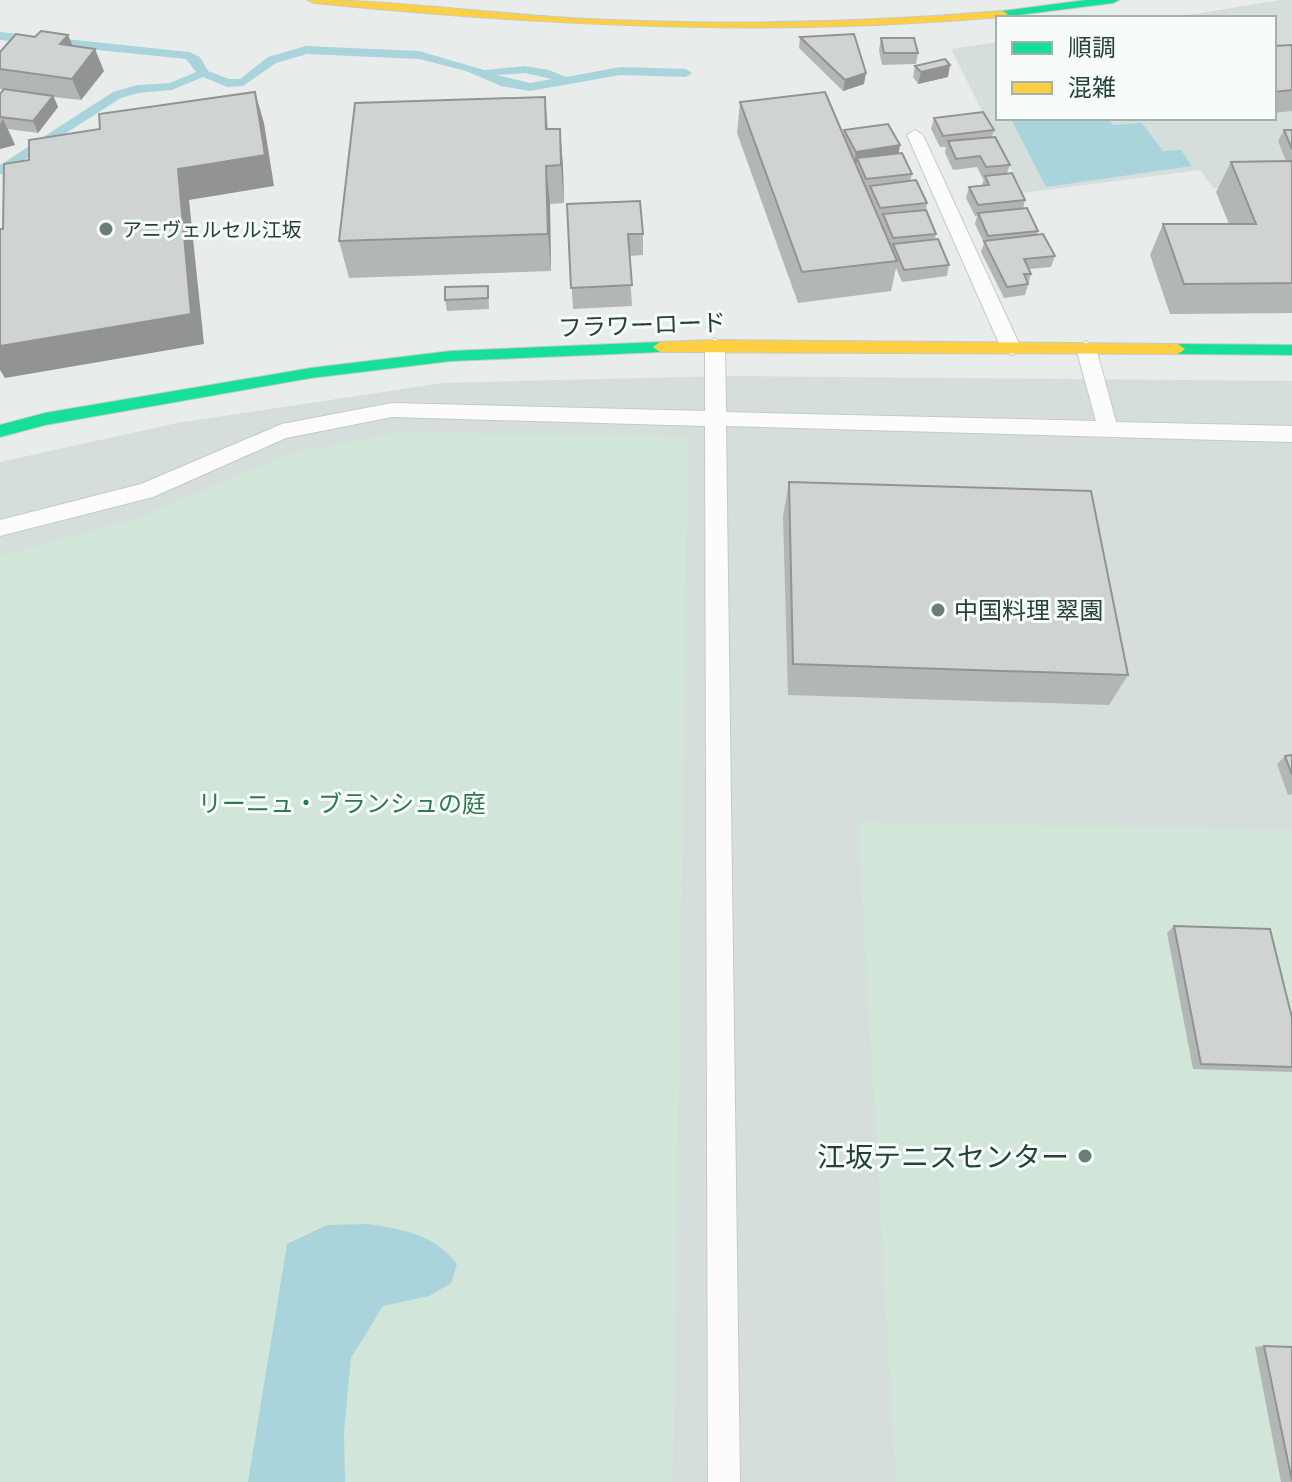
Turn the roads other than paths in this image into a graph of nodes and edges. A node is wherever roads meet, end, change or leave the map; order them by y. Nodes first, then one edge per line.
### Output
1 (314, 0) edge
2 (1113, 0) edge
3 (915, 135) dead end
4 (715, 345) junction
5 (1011, 348) junction
6 (1086, 348) junction
7 (1292, 350) edge
8 (716, 419) junction
9 (1108, 429) junction
10 (0, 431) edge
11 (1292, 434) edge
12 (0, 528) edge
13 (724, 1482) edge

1 - 2 street
3 - 5 lane
4 - 5 street, フラワーロード
4 - 8 lane
4 - 10 street, フラワーロード
5 - 6 street, フラワーロード
6 - 7 street, フラワーロード
6 - 9 lane
8 - 9 lane
8 - 12 lane
8 - 13 lane
9 - 11 lane

